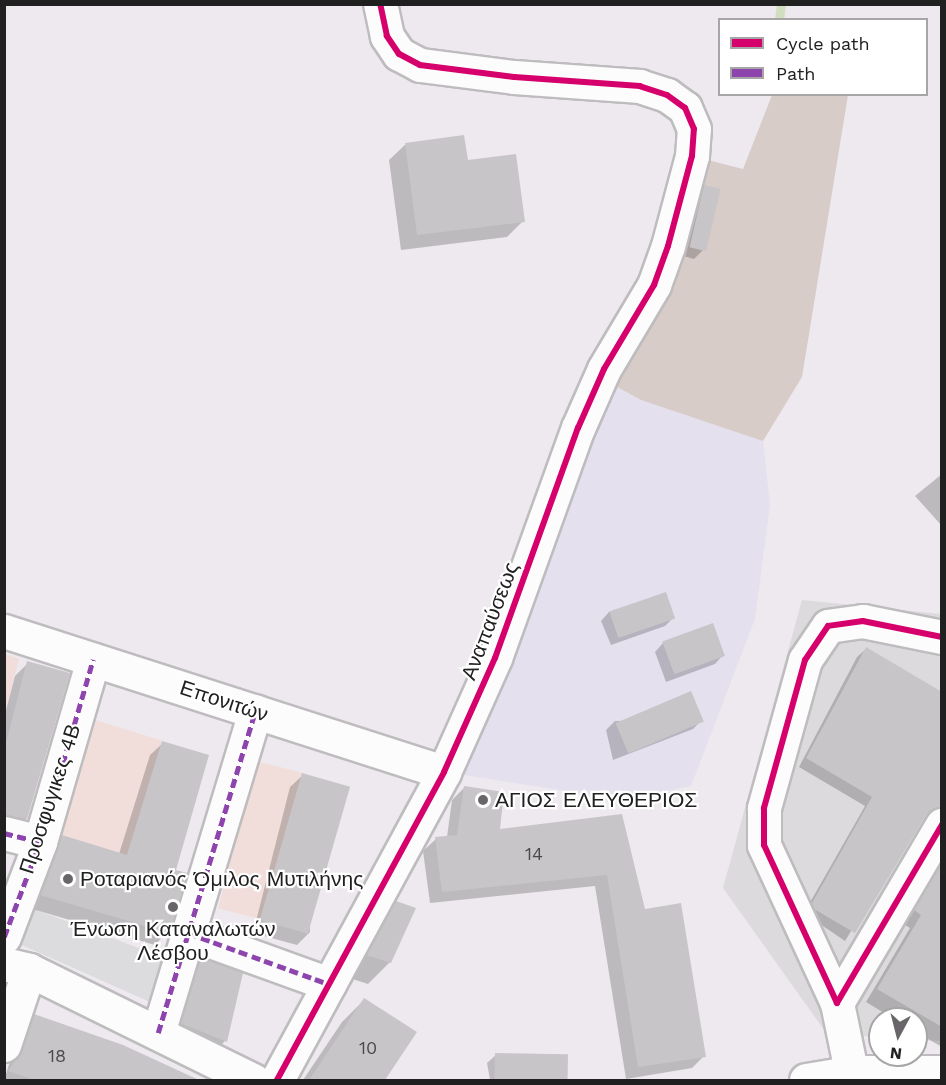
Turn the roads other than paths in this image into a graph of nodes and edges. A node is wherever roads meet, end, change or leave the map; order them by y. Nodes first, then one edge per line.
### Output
1 (380, 4) edge
2 (4, 631) edge
3 (942, 637) edge
4 (93, 660) junction
5 (255, 711) junction
6 (444, 772) junction
7 (942, 825) edge
8 (4, 832) edge
9 (40, 842) junction
10 (188, 933) junction
11 (4, 937) edge
12 (17, 967) edge
13 (329, 984) junction
14 (837, 1003) junction
15 (158, 1033) junction
16 (4, 1045) edge
17 (942, 1072) edge
18 (854, 1076) edge
19 (253, 1080) edge
20 (277, 1080) edge
21 (806, 1080) edge

1 - 6 street, Αναπαύσεως
2 - 4 street, Επονιτών
3 - 14 street
4 - 5 street, Επονιτών
4 - 9 street, Προσφυγικες 4Β
5 - 6 street, Επονιτών
5 - 10 street
6 - 13 street, Αναπαύσεως
7 - 14 street
8 - 9 street
9 - 11 street, Προσφυγικες 4Β
10 - 13 street
10 - 15 street
12 - 15 street
12 - 16 street
13 - 20 street, Αναπαύσεως
14 - 18 street
15 - 19 street
17 - 18 street
18 - 21 street

